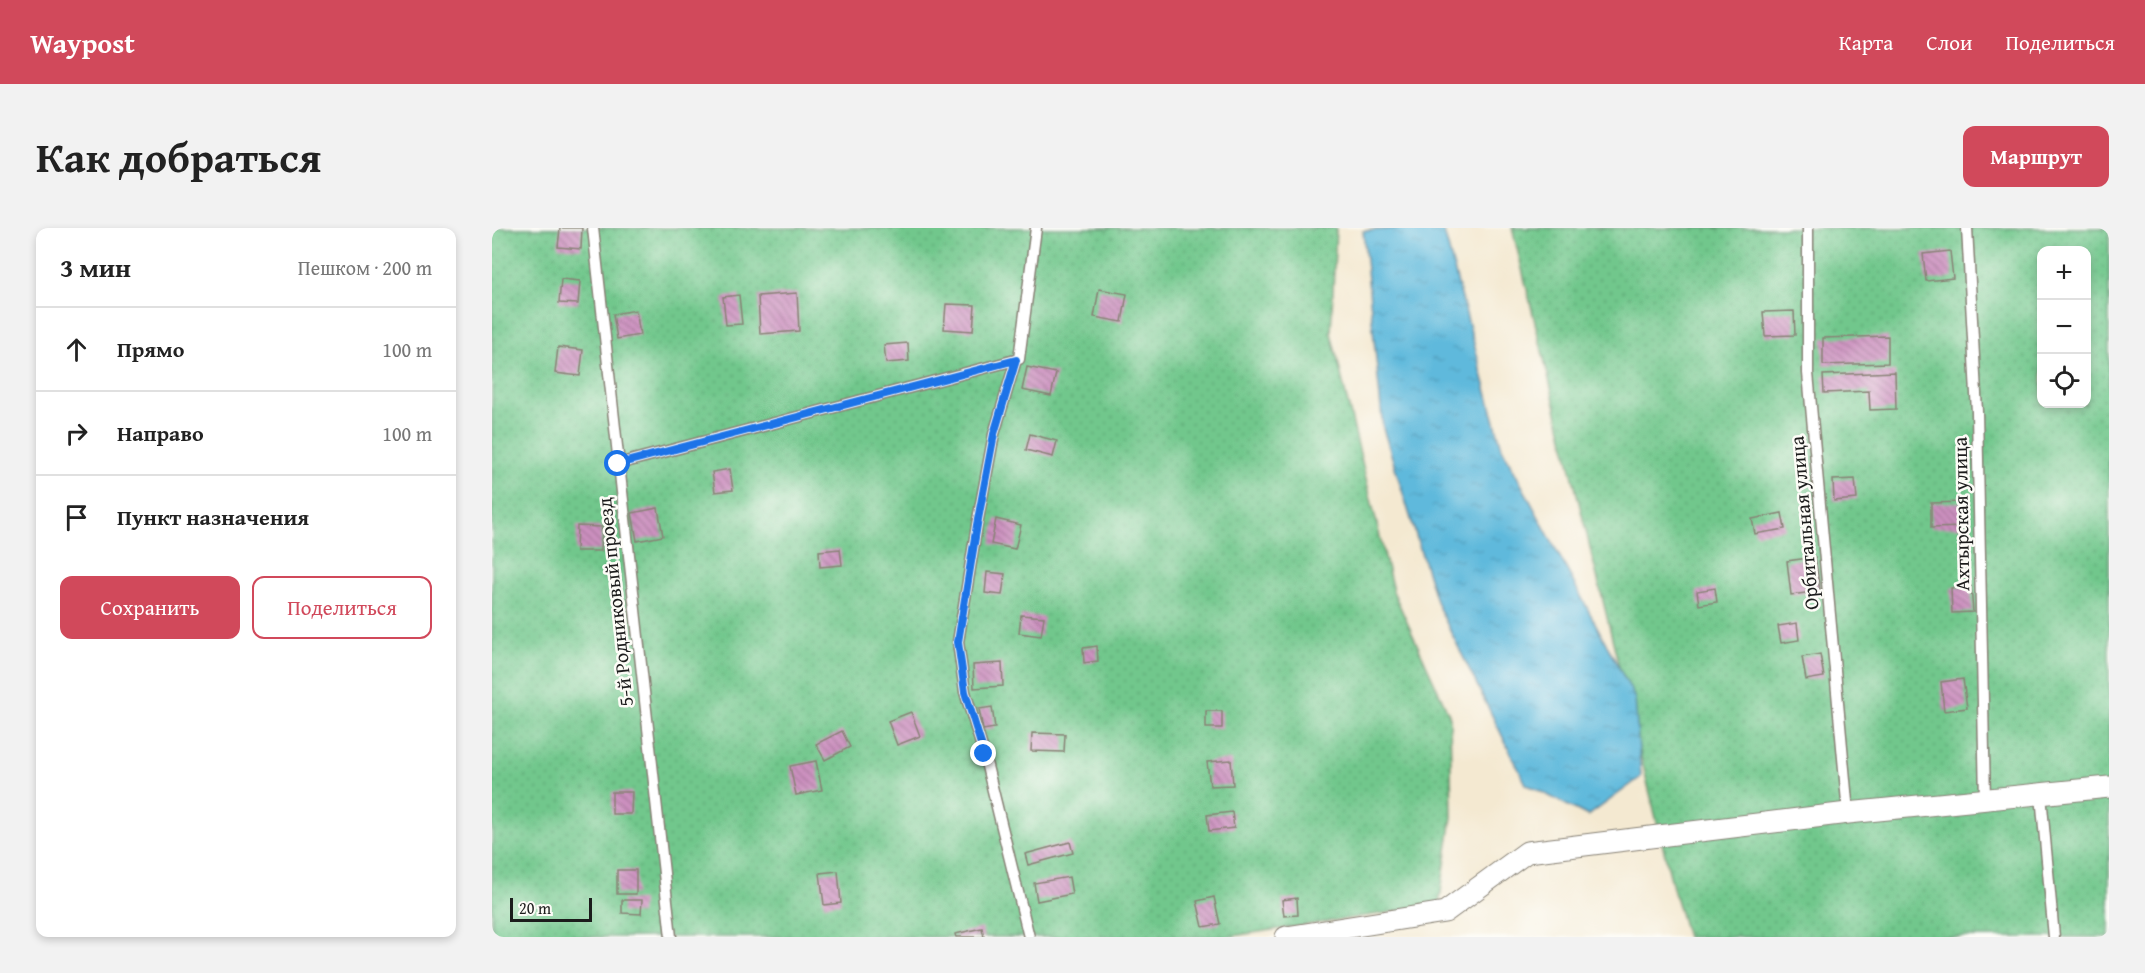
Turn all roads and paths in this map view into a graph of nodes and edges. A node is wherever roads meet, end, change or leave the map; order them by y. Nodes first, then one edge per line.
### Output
1 (593, 228) edge
2 (1036, 228) edge
3 (1808, 228) edge
4 (1966, 228) edge
5 (1016, 360) junction
6 (618, 464) junction
7 (2109, 787) edge
8 (2041, 795) junction
9 (1985, 800) junction
10 (1848, 813) junction
11 (670, 937) edge
12 (1029, 937) edge
13 (1286, 937) edge
14 (2054, 937) edge

1 - 6 lane, 5-й Родниковый проезд
2 - 5 lane
3 - 10 lane, Орбитальная улица
4 - 9 lane, Ахтырская улица
5 - 6 lane
5 - 12 lane
6 - 11 lane, 5-й Родниковый проезд
7 - 8 street
8 - 9 street
8 - 14 lane
9 - 10 street
10 - 13 street

